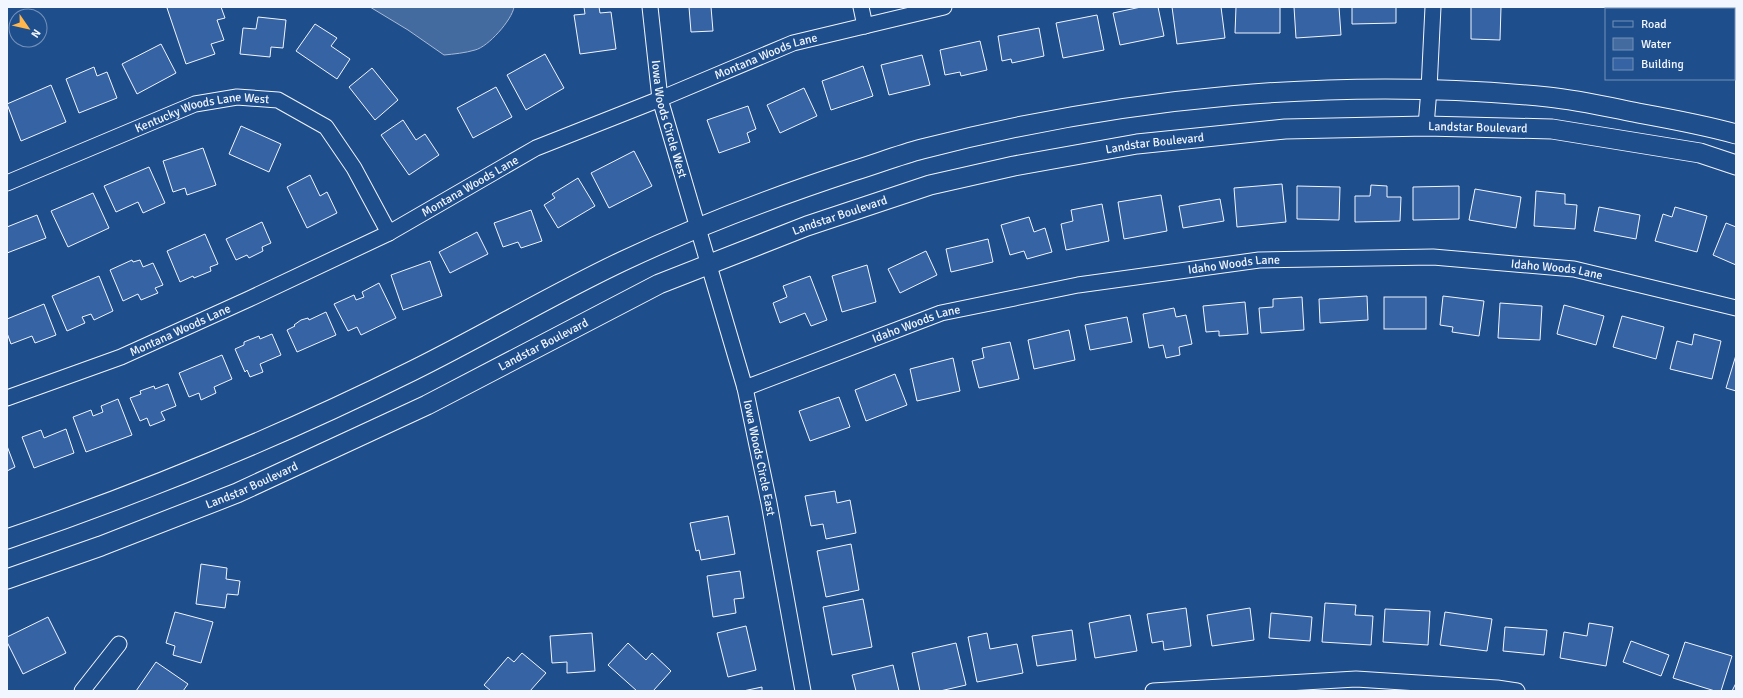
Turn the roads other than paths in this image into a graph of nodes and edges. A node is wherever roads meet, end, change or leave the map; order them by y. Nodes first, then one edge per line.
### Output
1 (650, 7) edge
2 (861, 7) edge
3 (944, 7) edge
4 (1433, 7) edge
5 (864, 26) junction
6 (1430, 88) junction
7 (660, 99) junction
8 (1426, 126) junction
9 (1736, 134) edge
10 (1736, 165) edge
11 (7, 183) edge
12 (698, 229) junction
13 (389, 233) junction
14 (708, 264) junction
15 (1736, 308) edge
16 (744, 388) junction
17 (7, 398) edge
18 (7, 539) edge
19 (7, 579) edge
20 (119, 644) dead end
21 (82, 691) edge
22 (803, 691) edge
23 (1153, 691) edge
24 (1517, 691) edge

1 - 7 street, Iowa Woods Circle West
2 - 5 street
3 - 5 street, Montana Woods Lane
4 - 6 street
5 - 7 street, Montana Woods Lane
6 - 8 street
6 - 9 street
6 - 12 street
7 - 12 street, Iowa Woods Circle West
7 - 13 street, Montana Woods Lane
8 - 10 street, Landstar Boulevard
8 - 14 street, Landstar Boulevard
11 - 13 street, Kentucky Woods Lane West
12 - 14 street, Iowa Woods Circle East
12 - 18 street
13 - 17 street, Montana Woods Lane
14 - 16 street, Iowa Woods Circle East
14 - 19 street, Landstar Boulevard
15 - 16 street, Idaho Woods Lane
16 - 22 street, Iowa Woods Circle East
20 - 21 street
23 - 24 street

